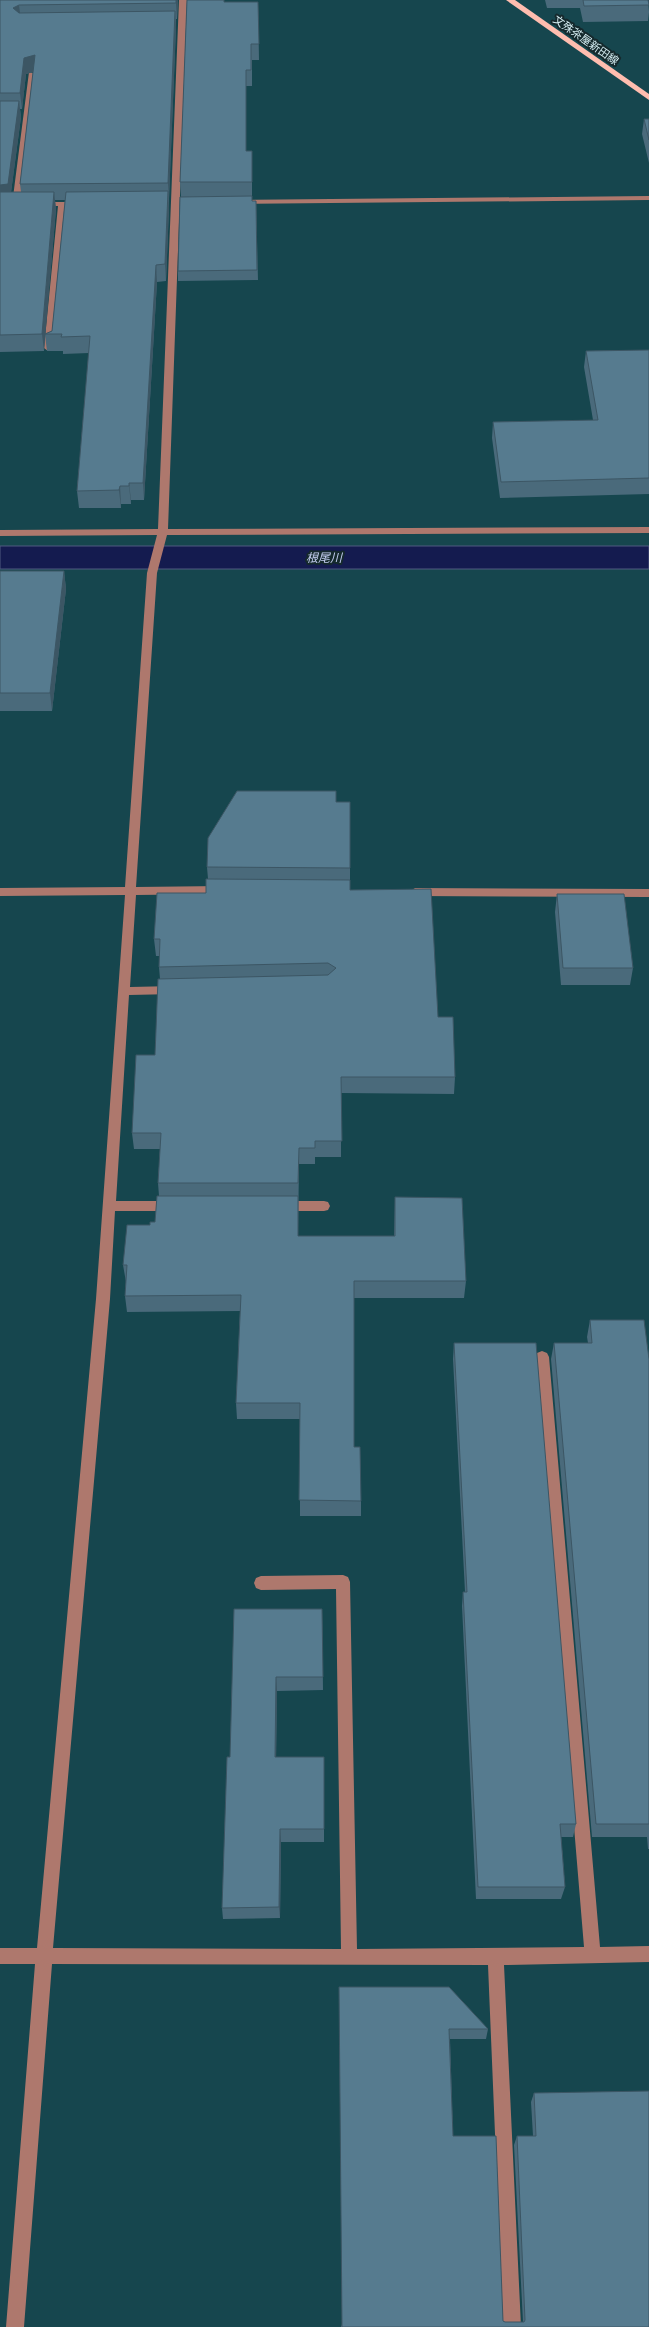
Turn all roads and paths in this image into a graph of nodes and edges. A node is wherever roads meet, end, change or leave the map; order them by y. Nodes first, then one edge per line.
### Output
1 (183, 0) edge
2 (510, 0) edge
3 (173, 23) edge
4 (182, 23) junction
5 (32, 74) edge
6 (649, 98) edge
7 (649, 198) edge
8 (167, 203) edge
9 (177, 203) junction
10 (187, 203) edge
11 (226, 203) edge
12 (62, 204) junction
13 (90, 204) edge
14 (48, 348) dead end
15 (649, 530) edge
16 (163, 531) junction
17 (0, 533) edge
18 (132, 890) junction
19 (232, 890) edge
20 (0, 892) edge
21 (401, 892) edge
22 (649, 894) edge
23 (183, 989) edge
24 (124, 991) junction
25 (110, 1206) junction
26 (188, 1206) edge
27 (266, 1206) edge
28 (324, 1206) dead end
29 (542, 1357) dead end
30 (261, 1584) dead end
31 (593, 1954) junction
32 (649, 1954) edge
33 (0, 1956) edge
34 (44, 1957) junction
35 (349, 1957) junction
36 (496, 1957) junction
37 (15, 2327) edge
38 (512, 2327) edge

1 - 4 street
2 - 6 main road, 文殊茶屋新田線
3 - 4 street
4 - 9 street
5 - 12 street
7 - 11 street
8 - 9 street
9 - 10 street
9 - 16 street
12 - 13 street
12 - 14 street
15 - 16 street
16 - 17 street
16 - 18 street
18 - 19 street
18 - 20 street
18 - 24 street
21 - 22 street
23 - 24 street
24 - 25 street
25 - 26 street
25 - 34 street
27 - 28 street
29 - 31 street
30 - 35 street
31 - 32 street
31 - 36 street
33 - 34 street
34 - 35 street
34 - 37 street
35 - 36 street
36 - 38 street

